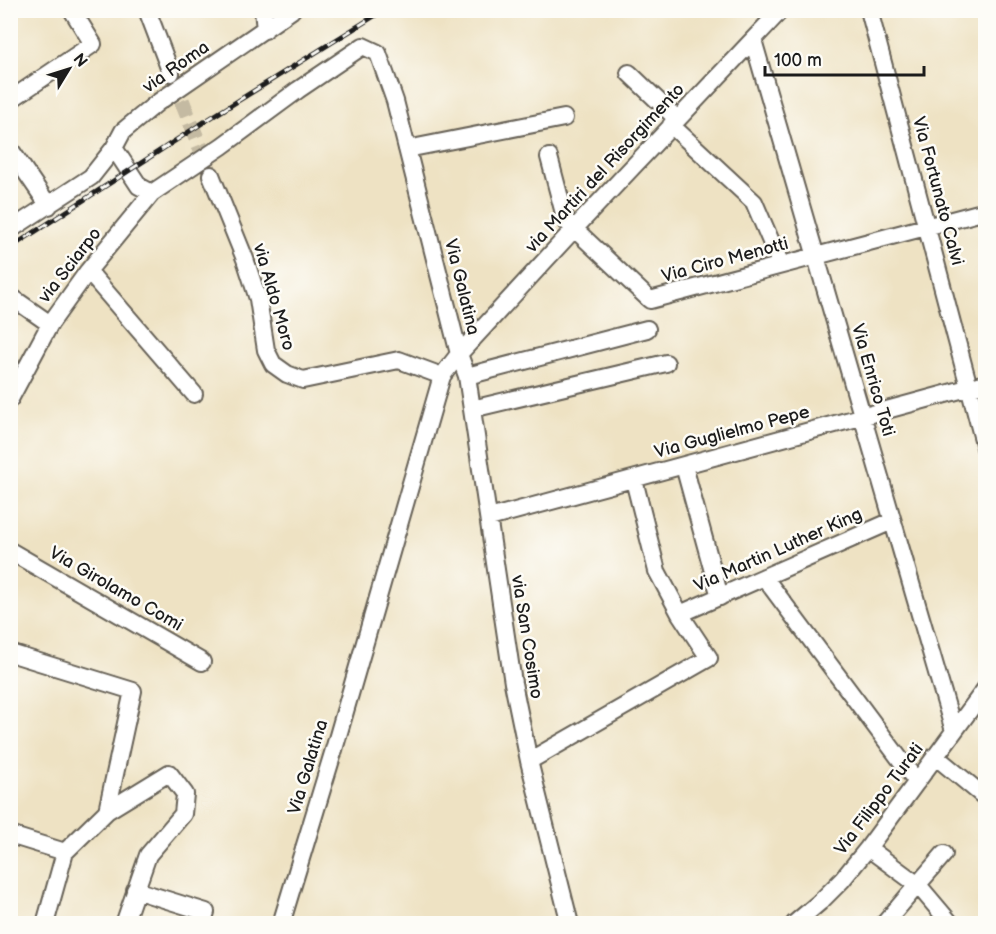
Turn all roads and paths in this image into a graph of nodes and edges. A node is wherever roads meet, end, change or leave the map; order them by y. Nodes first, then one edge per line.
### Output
1 (72, 10) edge
2 (147, 10) edge
3 (160, 10) edge
4 (263, 10) edge
5 (781, 10) edge
6 (869, 10) edge
7 (287, 11) edge
8 (154, 29) junction
9 (265, 30) junction
10 (753, 40) junction
11 (171, 73) tunnel mouth
12 (629, 73) dead end
13 (10, 100) edge
14 (564, 118) dead end
15 (674, 122) junction
16 (114, 148) junction
17 (10, 149) edge
18 (407, 149) junction
19 (549, 157) dead end
20 (211, 174) tunnel mouth
21 (152, 193) junction
22 (49, 206) junction
23 (986, 211) edge
24 (927, 226) junction
25 (574, 229) junction
26 (10, 230) edge
27 (817, 254) junction
28 (781, 265) junction
29 (88, 271) junction
30 (10, 296) edge
31 (50, 324) junction
32 (647, 329) dead end
33 (459, 354) junction
34 (666, 363) dead end
35 (442, 376) junction
36 (467, 376) junction
37 (986, 383) edge
38 (968, 388) junction
39 (12, 391) edge
40 (194, 394) dead end
41 (472, 410) junction
42 (863, 416) junction
43 (986, 450) edge
44 (684, 466) junction
45 (634, 480) junction
46 (489, 518) junction
47 (892, 521) junction
48 (10, 551) edge
49 (764, 577) junction
50 (720, 597) junction
51 (680, 614) junction
52 (12, 660) edge
53 (202, 662) dead end
54 (986, 688) edge
55 (954, 731) junction
56 (935, 756) junction
57 (529, 761) junction
58 (916, 782) junction
59 (986, 798) edge
60 (107, 812) junction
61 (10, 835) edge
62 (868, 848) junction
63 (65, 852) junction
64 (944, 854) dead end
65 (918, 885) junction
66 (135, 890) junction
67 (45, 924) edge
68 (124, 924) edge
69 (202, 924) edge
70 (281, 924) edge
71 (570, 924) edge
72 (794, 924) edge
73 (884, 924) edge
74 (951, 924) edge

1 - 13 street
2 - 8 street
3 - 8 street
4 - 9 street
5 - 10 street, via Martiri del Risorgimento
6 - 24 street, Via Fortunato Calvi
7 - 9 street, via Roma
8 - 11 street
9 - 16 street, via Roma
10 - 15 street, via Martiri del Risorgimento
10 - 27 street, Via Enrico Toti
12 - 15 street
14 - 18 street
15 - 25 street, via Martiri del Risorgimento
15 - 28 street
16 - 21 street
16 - 22 street, via Roma
17 - 22 street
18 - 21 street, Via Galatina
18 - 33 street, Via Galatina
19 - 25 street, Via Ciro Menotti
20 - 35 street, via Aldo Moro
21 - 29 street, via Sciarpo
22 - 26 street, via Roma
23 - 24 street, Via Ciro Menotti
24 - 27 street, Via Ciro Menotti
24 - 38 street, Via Fortunato Calvi
25 - 28 street, Via Ciro Menotti
25 - 33 street, via Martiri del Risorgimento
27 - 28 street, Via Ciro Menotti
27 - 42 street, Via Enrico Toti
29 - 31 street, via Sciarpo
29 - 40 street
30 - 31 street
31 - 39 street, via Sciarpo
32 - 36 street
33 - 35 street, Via Galatina
33 - 36 street, via San Cosimo
34 - 41 street
35 - 70 street, Via Galatina
36 - 41 street, via San Cosimo
37 - 38 street, Via Guglielmo Pepe
38 - 42 street, Via Guglielmo Pepe
38 - 43 street, Via Fortunato Calvi
41 - 46 street, via San Cosimo
42 - 44 street, Via Guglielmo Pepe
42 - 47 street, Via Enrico Toti
44 - 45 street, Via Guglielmo Pepe
44 - 50 street
45 - 46 street, Via Guglielmo Pepe
45 - 51 street
46 - 57 street, via San Cosimo
47 - 49 street, Via Martin Luther King
47 - 55 street, Via Enrico Toti
48 - 53 street, Via Girolamo Comi
49 - 50 street, Via Martin Luther King
49 - 58 street
50 - 51 street, Via Martin Luther King
51 - 57 street
52 - 60 street
54 - 55 street, Via Filippo Turati
55 - 56 street, Via Filippo Turati
56 - 58 street, Via Filippo Turati
56 - 59 street
57 - 71 street, via San Cosimo
58 - 62 street, Via Filippo Turati
60 - 63 street
60 - 66 street
61 - 63 street
62 - 65 street
62 - 72 street, Via Filippo Turati
63 - 67 street
64 - 65 street
65 - 73 street
65 - 74 street
66 - 68 street
66 - 69 street

